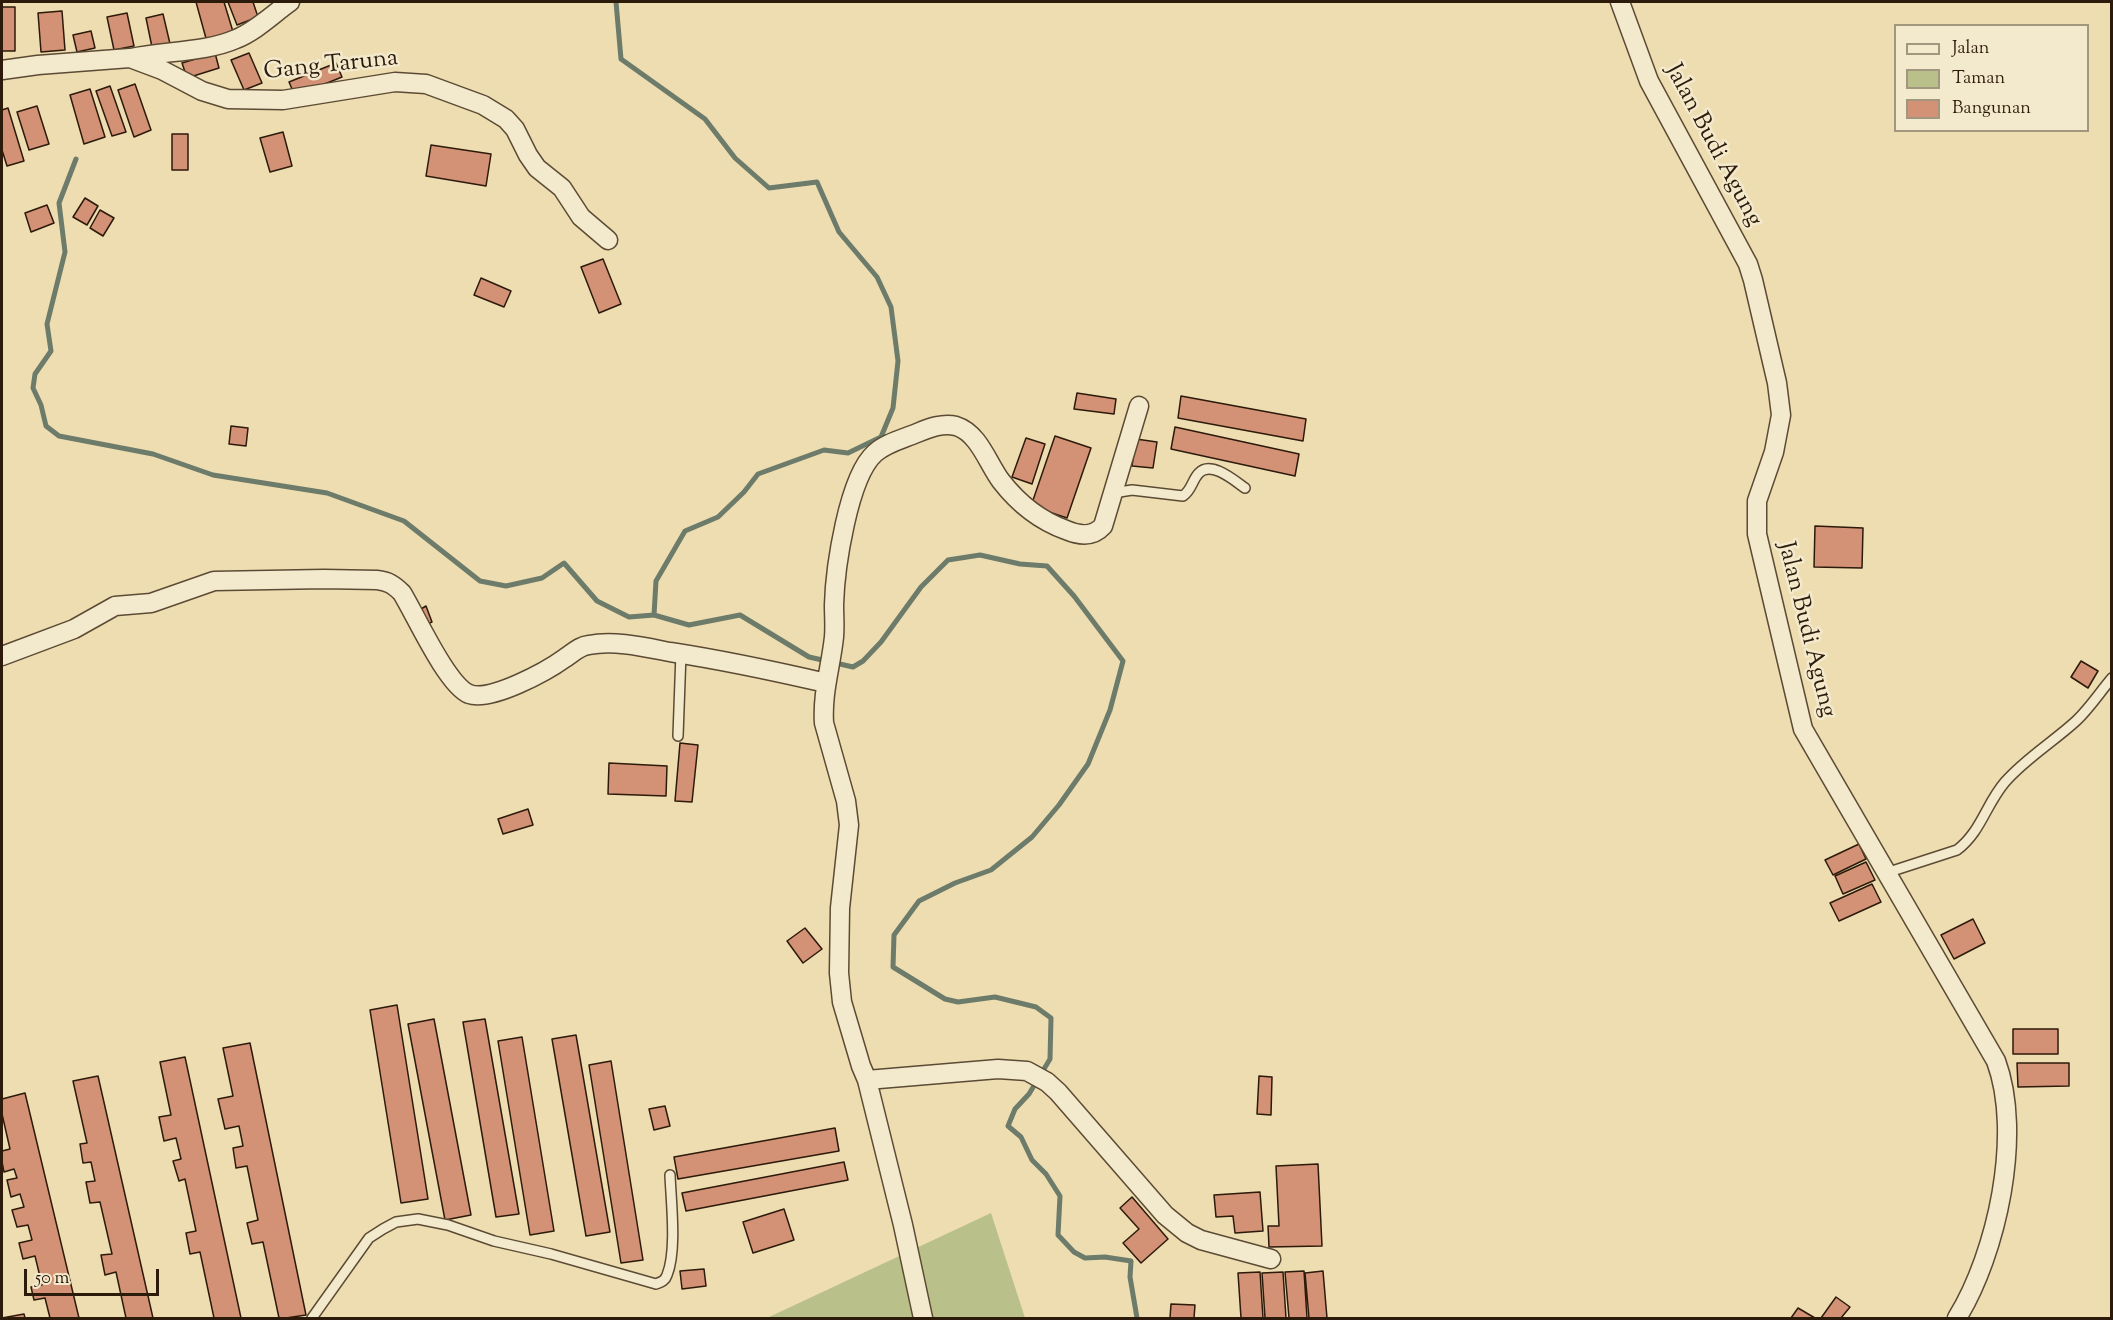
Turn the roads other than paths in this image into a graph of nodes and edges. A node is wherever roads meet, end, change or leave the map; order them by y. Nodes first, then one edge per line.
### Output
1 (290, 2) edge
2 (1620, 2) edge
3 (130, 58) junction
4 (2, 70) edge
5 (608, 240) dead end
6 (1139, 406) dead end
7 (1245, 488) dead end
8 (1113, 493) junction
9 (681, 653) junction
10 (2, 656) edge
11 (827, 677) junction
12 (2112, 678) edge
13 (678, 736) dead end
14 (1886, 873) junction
15 (867, 1080) junction
16 (670, 1175) dead end
17 (1271, 1259) dead end
18 (312, 1318) edge
19 (923, 1318) edge
20 (1957, 1318) edge

1 - 3 street
2 - 14 street, Jalan Budi Agung
3 - 4 street, Gang Taruna
3 - 5 street, Gang Taruna
6 - 8 street
7 - 8 lane
8 - 11 street
9 - 10 street
9 - 11 street
9 - 13 lane
11 - 15 street
12 - 14 lane
14 - 20 street, Jalan Budi Agung
15 - 17 street
15 - 19 street
16 - 18 lane

